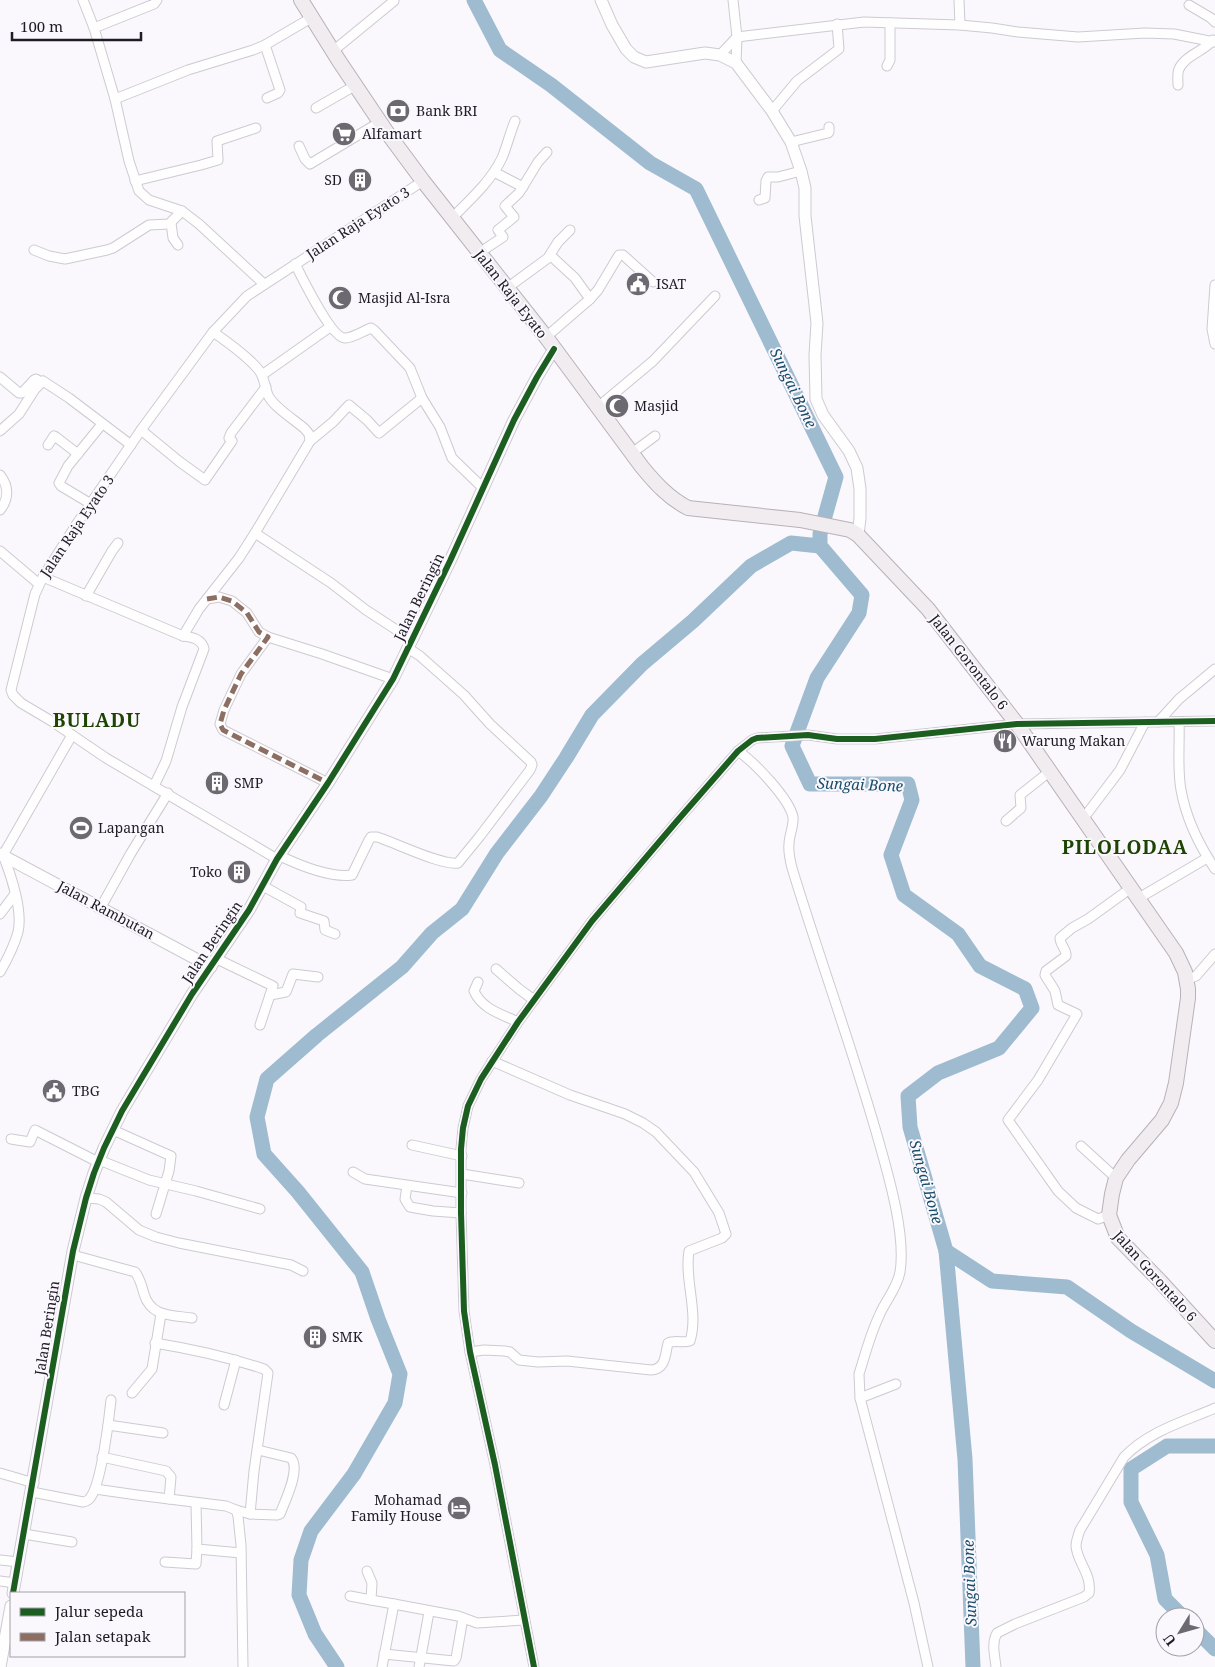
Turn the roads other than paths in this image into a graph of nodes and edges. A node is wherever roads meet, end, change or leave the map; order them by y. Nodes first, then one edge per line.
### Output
1 (83, 0) edge
2 (156, 0) edge
3 (301, 0) edge
4 (600, 0) edge
5 (733, 0) edge
6 (960, 0) edge
7 (394, 1) edge
8 (1189, 5) dead end
9 (311, 18) junction
10 (1215, 22) edge
11 (836, 24) junction
12 (890, 24) junction
13 (960, 25) junction
14 (94, 28) junction
15 (738, 37) junction
16 (1214, 40) edge
17 (265, 45) junction
18 (333, 51) junction
19 (720, 55) junction
20 (736, 63) junction
21 (887, 66) dead end
22 (356, 85) junction
23 (1178, 85) dead end
24 (267, 98) dead end
25 (115, 99) junction
26 (316, 108) dead end
27 (772, 111) junction
28 (515, 121) dead end
29 (380, 122) junction
30 (829, 126) dead end
31 (256, 128) dead end
32 (791, 142) junction
33 (299, 146) dead end
34 (547, 152) dead end
35 (801, 171) junction
36 (494, 172) junction
37 (135, 181) junction
38 (423, 181) junction
39 (523, 187) junction
40 (758, 200) dead end
41 (182, 211) junction
42 (452, 218) junction
43 (171, 223) junction
44 (570, 230) dead end
45 (178, 245) dead end
46 (34, 250) dead end
47 (480, 253) junction
48 (550, 255) junction
49 (295, 264) junction
50 (653, 282) dead end
51 (264, 284) junction
52 (1215, 285) edge
53 (507, 288) junction
54 (715, 296) dead end
55 (590, 299) junction
56 (330, 327) junction
57 (213, 332) junction
58 (546, 337) junction
59 (1215, 344) edge
60 (554, 349) junction
61 (262, 375) junction
62 (0, 376) edge
63 (41, 382) junction
64 (266, 387) junction
65 (422, 398) junction
66 (598, 407) junction
67 (102, 424) junction
68 (0, 430) edge
69 (141, 430) junction
70 (655, 436) dead end
71 (310, 440) junction
72 (48, 445) dead end
73 (131, 445) junction
74 (632, 453) junction
75 (78, 454) junction
76 (0, 476) edge
77 (483, 488) junction
78 (91, 504) junction
79 (0, 510) edge
80 (854, 532) junction
81 (256, 533) junction
82 (118, 544) dead end
83 (0, 551) edge
84 (41, 581) junction
85 (86, 596) junction
86 (207, 599) junction
87 (183, 636) junction
88 (268, 637) junction
89 (410, 644) junction
90 (1215, 669) edge
91 (393, 679) junction
92 (1215, 721) edge
93 (1145, 722) junction
94 (1158, 722) junction
95 (1178, 723) junction
96 (1017, 724) junction
97 (72, 735) junction
98 (738, 750) junction
99 (1049, 772) junction
100 (328, 783) junction
101 (154, 786) junction
102 (168, 794) junction
103 (1083, 819) junction
104 (1006, 821) dead end
105 (1, 855) edge
106 (278, 858) junction
107 (1212, 864) edge
108 (263, 886) junction
109 (1135, 893) junction
110 (14, 894) junction
111 (101, 907) junction
112 (0, 914) edge
113 (335, 934) dead end
114 (1215, 954) edge
115 (214, 963) junction
116 (1211, 965) edge
117 (496, 969) dead end
118 (0, 972) edge
119 (318, 977) dead end
120 (1186, 980) junction
121 (478, 982) dead end
122 (270, 995) junction
123 (534, 1000) junction
124 (518, 1022) junction
125 (260, 1026) dead end
126 (492, 1062) junction
127 (113, 1130) junction
128 (11, 1139) dead end
129 (412, 1144) dead end
130 (1081, 1146) dead end
131 (462, 1156) junction
132 (98, 1161) junction
133 (353, 1172) dead end
134 (462, 1174) junction
135 (1116, 1178) junction
136 (519, 1184) dead end
137 (164, 1185) junction
138 (407, 1186) junction
139 (462, 1193) junction
140 (86, 1198) junction
141 (260, 1209) dead end
142 (461, 1213) junction
143 (156, 1214) dead end
144 (1108, 1215) junction
145 (73, 1255) junction
146 (303, 1271) dead end
147 (161, 1314) junction
148 (192, 1318) dead end
149 (1215, 1341) edge
150 (155, 1343) junction
151 (470, 1352) junction
152 (236, 1360) junction
153 (896, 1384) dead end
154 (132, 1393) dead end
155 (860, 1398) junction
156 (111, 1400) dead end
157 (224, 1405) dead end
158 (1215, 1408) edge
159 (108, 1425) junction
160 (163, 1433) dead end
161 (258, 1450) junction
162 (102, 1457) junction
163 (0, 1473) edge
164 (33, 1488) junction
165 (95, 1489) junction
166 (170, 1499) junction
167 (196, 1503) junction
168 (236, 1510) junction
169 (250, 1514) junction
170 (24, 1534) junction
171 (72, 1542) dead end
172 (197, 1549) junction
173 (241, 1553) junction
174 (0, 1560) edge
175 (19, 1562) junction
176 (165, 1562) dead end
177 (366, 1571) dead end
178 (0, 1581) edge
179 (14, 1591) edge
180 (350, 1596) dead end
181 (371, 1600) junction
182 (394, 1604) junction
183 (10, 1610) edge
184 (429, 1612) junction
185 (463, 1618) junction
186 (524, 1620) junction
187 (2, 1646) edge
188 (384, 1654) junction
189 (420, 1662) edge
190 (0, 1667) edge
191 (243, 1667) edge
192 (382, 1667) edge
193 (534, 1667) edge
194 (928, 1667) edge
195 (996, 1667) edge

1 - 14 street
2 - 14 street
3 - 9 main road, Jalan Raja Eyato
4 - 19 street
5 - 15 street
6 - 13 street
7 - 18 street
8 - 10 street
9 - 17 street
9 - 18 main road, Jalan Raja Eyato
11 - 12 street
11 - 15 street
11 - 27 street
12 - 13 street
12 - 21 street
13 - 16 street
14 - 25 street
15 - 19 street
15 - 20 street
16 - 23 street
17 - 24 street
17 - 25 street
18 - 22 main road, Jalan Raja Eyato
19 - 20 street
20 - 27 street
22 - 26 street
22 - 29 main road, Jalan Raja Eyato
25 - 37 street
27 - 32 street
28 - 36 street
29 - 33 street
29 - 38 main road, Jalan Raja Eyato
30 - 32 street
31 - 37 street
32 - 35 street
34 - 39 street
35 - 40 street
35 - 80 street
36 - 39 street
36 - 42 street
37 - 41 street
38 - 42 main road, Jalan Raja Eyato
38 - 49 street, Jalan Raja Eyato 3
39 - 47 street
41 - 43 street
41 - 51 street
42 - 47 main road, Jalan Raja Eyato
43 - 45 street
43 - 46 street
44 - 48 street
47 - 53 main road, Jalan Raja Eyato
48 - 53 street
48 - 55 street
49 - 51 street, Jalan Raja Eyato 3
49 - 56 street
50 - 55 street
51 - 57 street, Jalan Raja Eyato 3
52 - 59 street
53 - 58 main road, Jalan Raja Eyato
54 - 66 street
55 - 58 street
56 - 61 street
56 - 65 street
57 - 61 street
57 - 69 street, Jalan Raja Eyato 3
58 - 60 main road, Jalan Raja Eyato
60 - 66 main road, Jalan Raja Eyato
60 - 77 street, Jalan Beringin
61 - 64 street
62 - 63 street
63 - 67 street
63 - 68 street
64 - 69 street
64 - 71 street
65 - 71 street
65 - 77 street
66 - 74 main road, Jalan Raja Eyato
67 - 73 street
67 - 75 street
69 - 73 street, Jalan Raja Eyato 3
70 - 74 street
71 - 81 street
72 - 75 street
73 - 78 street, Jalan Raja Eyato 3
74 - 80 main road, Jalan Raja Eyato
75 - 78 street
76 - 79 street
77 - 89 street, Jalan Beringin
78 - 84 street, Jalan Raja Eyato 3
80 - 96 main road, Jalan Gorontalo 6
81 - 86 street
81 - 89 street
82 - 85 street
83 - 84 street
84 - 85 street
84 - 97 street, Jalan Raja Eyato 3
85 - 87 street
86 - 87 street
86 - 88 street
87 - 101 street
88 - 91 street
88 - 100 street
89 - 91 street, Jalan Beringin
89 - 106 street, Jalan Raja Eyato 3
90 - 94 street
91 - 100 street, Jalan Beringin
92 - 95 street
93 - 94 street
93 - 96 street
93 - 103 street
94 - 95 street
95 - 107 street
96 - 98 street
96 - 99 main road, Jalan Gorontalo 6
97 - 101 street, Jalan Raja Eyato 3
97 - 105 street
98 - 123 street
98 - 155 street
99 - 103 main road, Jalan Gorontalo 6
99 - 104 street
100 - 106 street, Jalan Beringin
101 - 102 street, Jalan Raja Eyato 3
102 - 106 street, Jalan Raja Eyato 3
102 - 111 street
103 - 109 main road, Jalan Gorontalo 6
105 - 110 street
105 - 111 street, Jalan Rambutan
106 - 108 street, Jalan Beringin
107 - 109 street
108 - 113 street
108 - 115 street, Jalan Beringin
109 - 120 main road, Jalan Gorontalo 6
109 - 144 street
110 - 112 street
110 - 118 street
111 - 115 street, Jalan Rambutan
114 - 116 street
115 - 122 street
115 - 127 street, Jalan Beringin
116 - 120 street
117 - 123 street
119 - 122 street
120 - 135 main road, Jalan Gorontalo 6
121 - 124 street
122 - 125 street
123 - 124 street
124 - 126 street
126 - 131 street
126 - 151 street
127 - 132 street, Jalan Beringin
127 - 137 street
128 - 132 street
129 - 131 street
130 - 135 street
131 - 134 street
132 - 137 street
132 - 140 street, Jalan Beringin
133 - 138 street
134 - 136 street
134 - 139 street
135 - 144 main road, Jalan Gorontalo 6
137 - 141 street
137 - 143 street
138 - 139 street
138 - 142 street
139 - 142 street
140 - 145 street, Jalan Beringin
140 - 146 street
142 - 151 street
144 - 149 main road, Jalan Gorontalo 6
145 - 147 street
145 - 164 street, Jalan Beringin
147 - 148 street
147 - 150 street
150 - 152 street
150 - 154 street
151 - 186 street
152 - 157 street
152 - 161 street
153 - 155 street
155 - 194 street
156 - 159 street
158 - 195 street
159 - 160 street
159 - 162 street
161 - 169 street
161 - 169 street
162 - 165 street
162 - 166 street
163 - 164 street
164 - 165 street
164 - 170 street, Jalan Beringin
165 - 166 street
166 - 167 street
167 - 168 street
167 - 172 street
168 - 169 street
168 - 173 street
170 - 171 street
170 - 175 street, Jalan Beringin
172 - 173 street
172 - 176 street
173 - 191 street
174 - 175 street
175 - 179 street, Jalan Beringin
177 - 181 street
178 - 179 street
180 - 181 street
181 - 182 street
182 - 184 street
182 - 188 street
183 - 187 street
184 - 185 street
184 - 189 street
185 - 186 street
185 - 189 street
186 - 193 street
187 - 190 street
188 - 189 street
188 - 192 street

